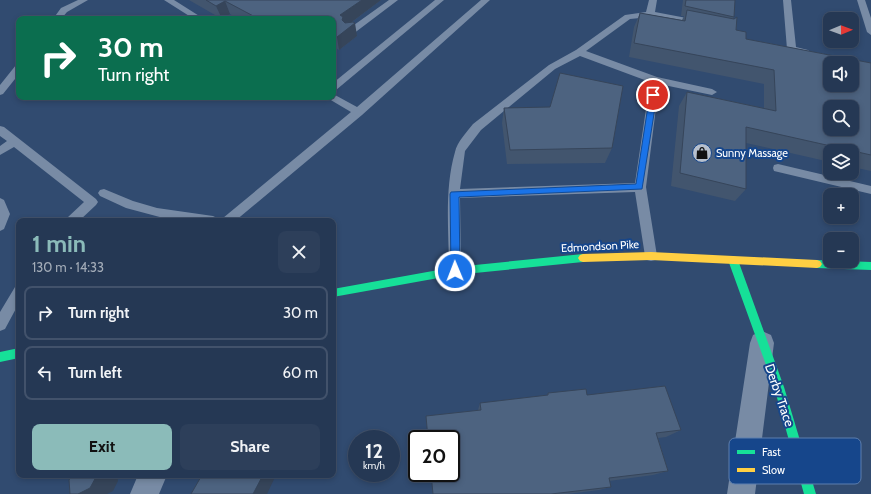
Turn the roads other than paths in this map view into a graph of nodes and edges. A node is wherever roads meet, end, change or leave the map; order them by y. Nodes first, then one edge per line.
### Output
1 (84, 0) edge
2 (168, 0) edge
3 (394, 0) edge
4 (440, 0) edge
5 (486, 0) edge
6 (653, 0) edge
7 (787, 0) edge
8 (861, 0) edge
9 (650, 14) junction
10 (59, 16) edge
11 (195, 16) edge
12 (703, 24) edge
13 (350, 32) edge
14 (871, 32) edge
15 (579, 52) junction
16 (813, 53) edge
17 (16, 71) edge
18 (655, 80) junction
19 (336, 86) edge
20 (0, 92) edge
21 (712, 92) dead end
22 (336, 99) edge
23 (358, 112) junction
24 (0, 130) edge
25 (14, 142) junction
26 (0, 151) edge
27 (778, 168) dead end
28 (640, 187) junction
29 (871, 190) edge
30 (104, 193) dead end
31 (454, 194) junction
32 (0, 203) edge
33 (74, 218) edge
34 (196, 218) edge
35 (232, 218) edge
36 (0, 226) edge
37 (651, 256) junction
38 (733, 260) junction
39 (871, 266) edge
40 (455, 271) junction
41 (336, 292) edge
42 (16, 296) edge
43 (0, 325) edge
44 (762, 343) junction
45 (16, 354) edge
46 (0, 357) edge
47 (749, 438) edge
48 (794, 438) edge
49 (152, 478) edge
50 (742, 484) edge
51 (807, 484) edge
52 (144, 494) edge
53 (741, 494) edge
54 (810, 494) edge

1 - 10 lane
2 - 11 lane
3 - 13 lane
4 - 19 lane
5 - 23 lane
6 - 9 lane
7 - 16 lane
8 - 14 lane
9 - 12 lane
9 - 15 lane
15 - 18 lane
15 - 31 lane
17 - 20 lane
18 - 21 lane
18 - 28 lane
22 - 23 lane
23 - 35 lane
24 - 25 lane
25 - 26 lane
25 - 33 lane
27 - 29 lane
28 - 31 lane
28 - 37 lane
30 - 34 lane
31 - 40 lane
32 - 36 lane
37 - 38 main road, Edmondson Pike
37 - 40 main road, Edmondson Pike
38 - 39 main road, Edmondson Pike
38 - 44 main road, Derby Trace
40 - 41 main road, Edmondson Pike
42 - 43 lane
44 - 47 street, Derby Trace
44 - 48 main road, Derby Trace
45 - 46 main road
49 - 52 street
50 - 53 street, Derby Trace
51 - 54 main road, Derby Trace

